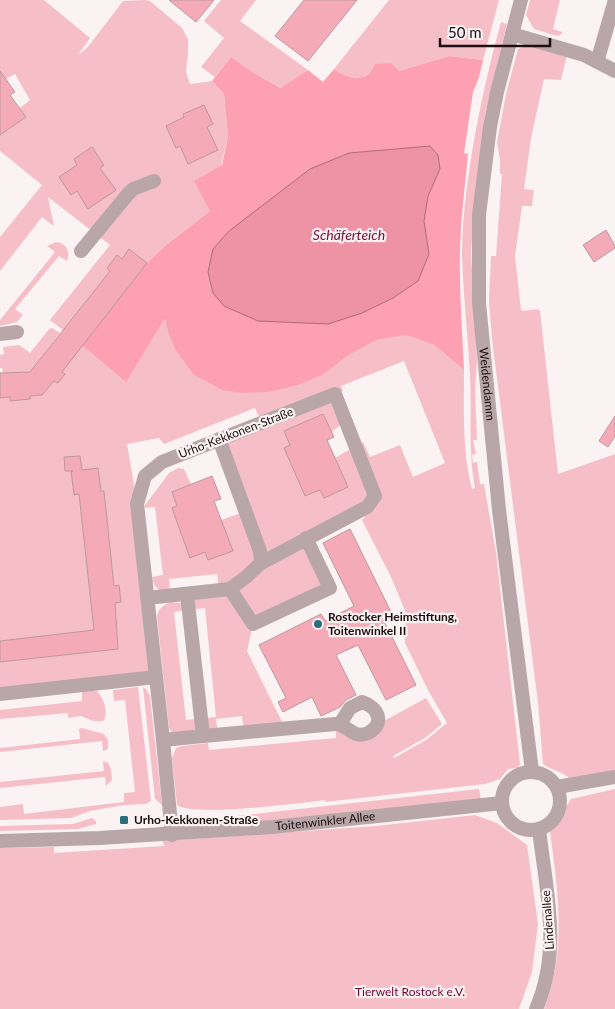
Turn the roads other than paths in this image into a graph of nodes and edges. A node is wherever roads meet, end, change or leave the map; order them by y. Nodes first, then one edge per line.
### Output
1 (521, 0) edge
2 (614, 0) edge
3 (512, 34) junction
4 (597, 62) junction
5 (615, 71) edge
6 (154, 181) dead end
7 (81, 251) dead end
8 (17, 332) dead end
9 (0, 334) edge
10 (219, 439) junction
11 (306, 538) junction
12 (261, 563) junction
13 (230, 589) junction
14 (186, 594) junction
15 (148, 598) junction
16 (156, 677) junction
17 (0, 694) edge
18 (340, 724) dead end
19 (202, 736) junction
20 (163, 740) junction
21 (532, 771) junction
22 (615, 777) edge
23 (557, 787) junction
24 (502, 803) junction
25 (540, 829) junction
26 (172, 835) junction
27 (0, 841) edge
28 (536, 1009) edge

1 - 3 street, Weidendamm
2 - 4 street
3 - 4 street
3 - 21 street, Weidendamm
4 - 5 street
6 - 7 street
8 - 9 street
10 - 11 street, Urho-Kekkonen-Straße
10 - 12 street
10 - 15 street, Urho-Kekkonen-Straße
11 - 12 street
11 - 13 street
12 - 13 street
13 - 14 street
14 - 15 street
14 - 19 street
15 - 16 street, Urho-Kekkonen-Straße
16 - 17 street
16 - 20 street, Urho-Kekkonen-Straße
18 - 19 street
19 - 20 street
20 - 26 street, Urho-Kekkonen-Straße
21 - 23 street
21 - 24 street
22 - 23 street
23 - 25 street
24 - 25 street
24 - 26 street, Toitenwinkler Allee
25 - 28 street, Lindenallee
26 - 27 street, Toitenwinkler Allee

